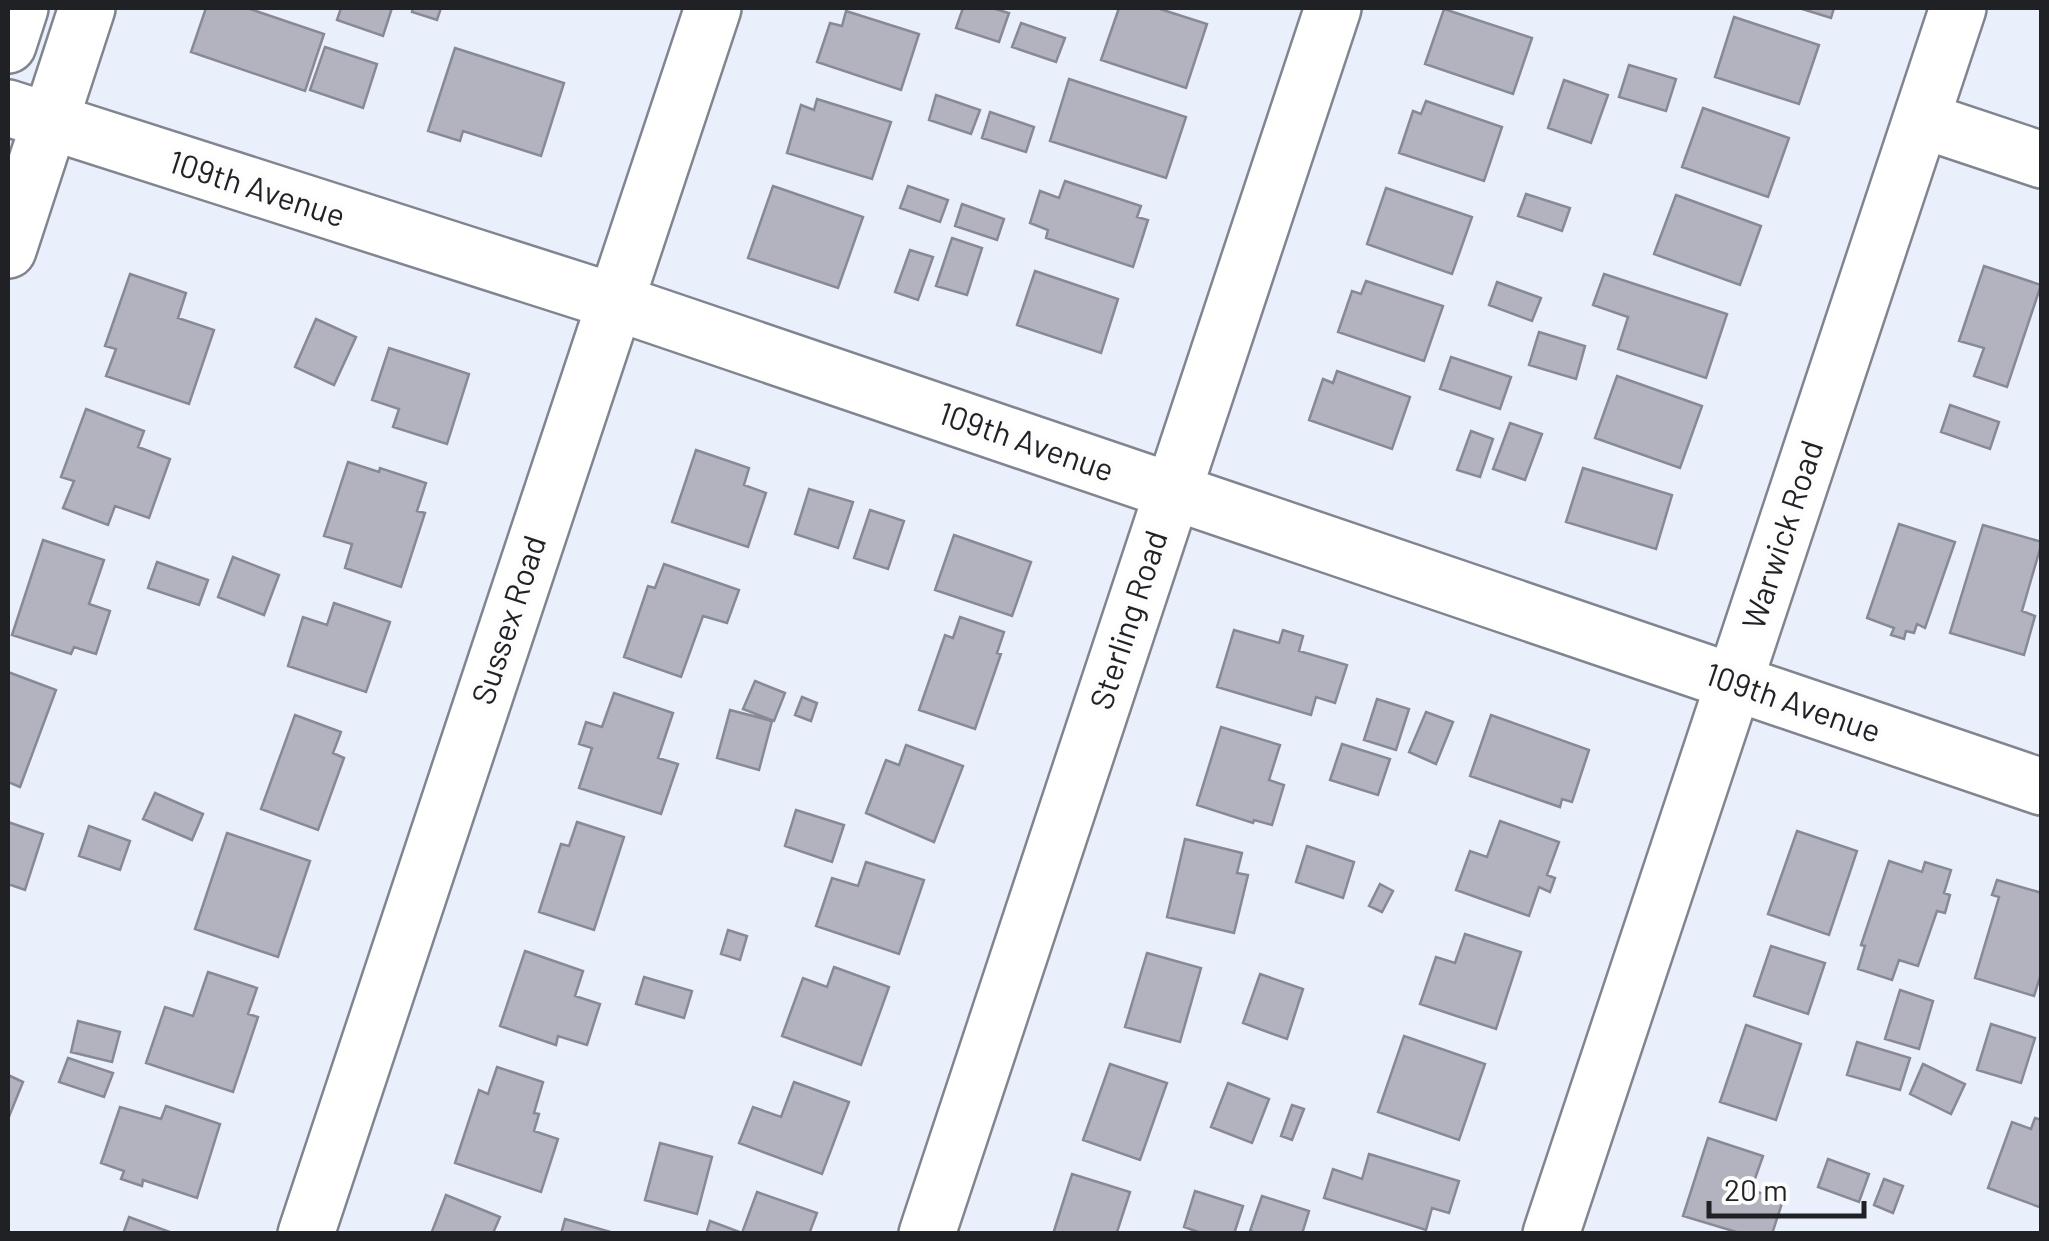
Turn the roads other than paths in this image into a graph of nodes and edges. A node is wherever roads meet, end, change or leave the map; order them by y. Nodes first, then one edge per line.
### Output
1 (20, 8) edge
2 (87, 8) edge
3 (714, 8) edge
4 (1333, 8) edge
5 (1958, 8) edge
6 (8, 45) edge
7 (28, 116) edge
8 (1922, 120) junction
9 (2042, 160) edge
10 (8, 250) edge
11 (615, 302) junction
12 (1172, 491) junction
13 (1734, 683) junction
14 (2042, 787) edge
15 (306, 1234) edge
16 (926, 1234) edge
17 (1551, 1234) edge

1 - 6 street
2 - 7 street
3 - 11 street, Sussex Road
4 - 12 street, Sterling Road
5 - 8 street, Warwick Road
7 - 10 street
7 - 11 street, 109th Avenue
8 - 9 street
8 - 13 street, Warwick Road
11 - 12 street, 109th Avenue
11 - 15 street, Sussex Road
12 - 13 street, 109th Avenue
12 - 16 street, Sterling Road
13 - 14 street, 109th Avenue
13 - 17 street, Warwick Road

